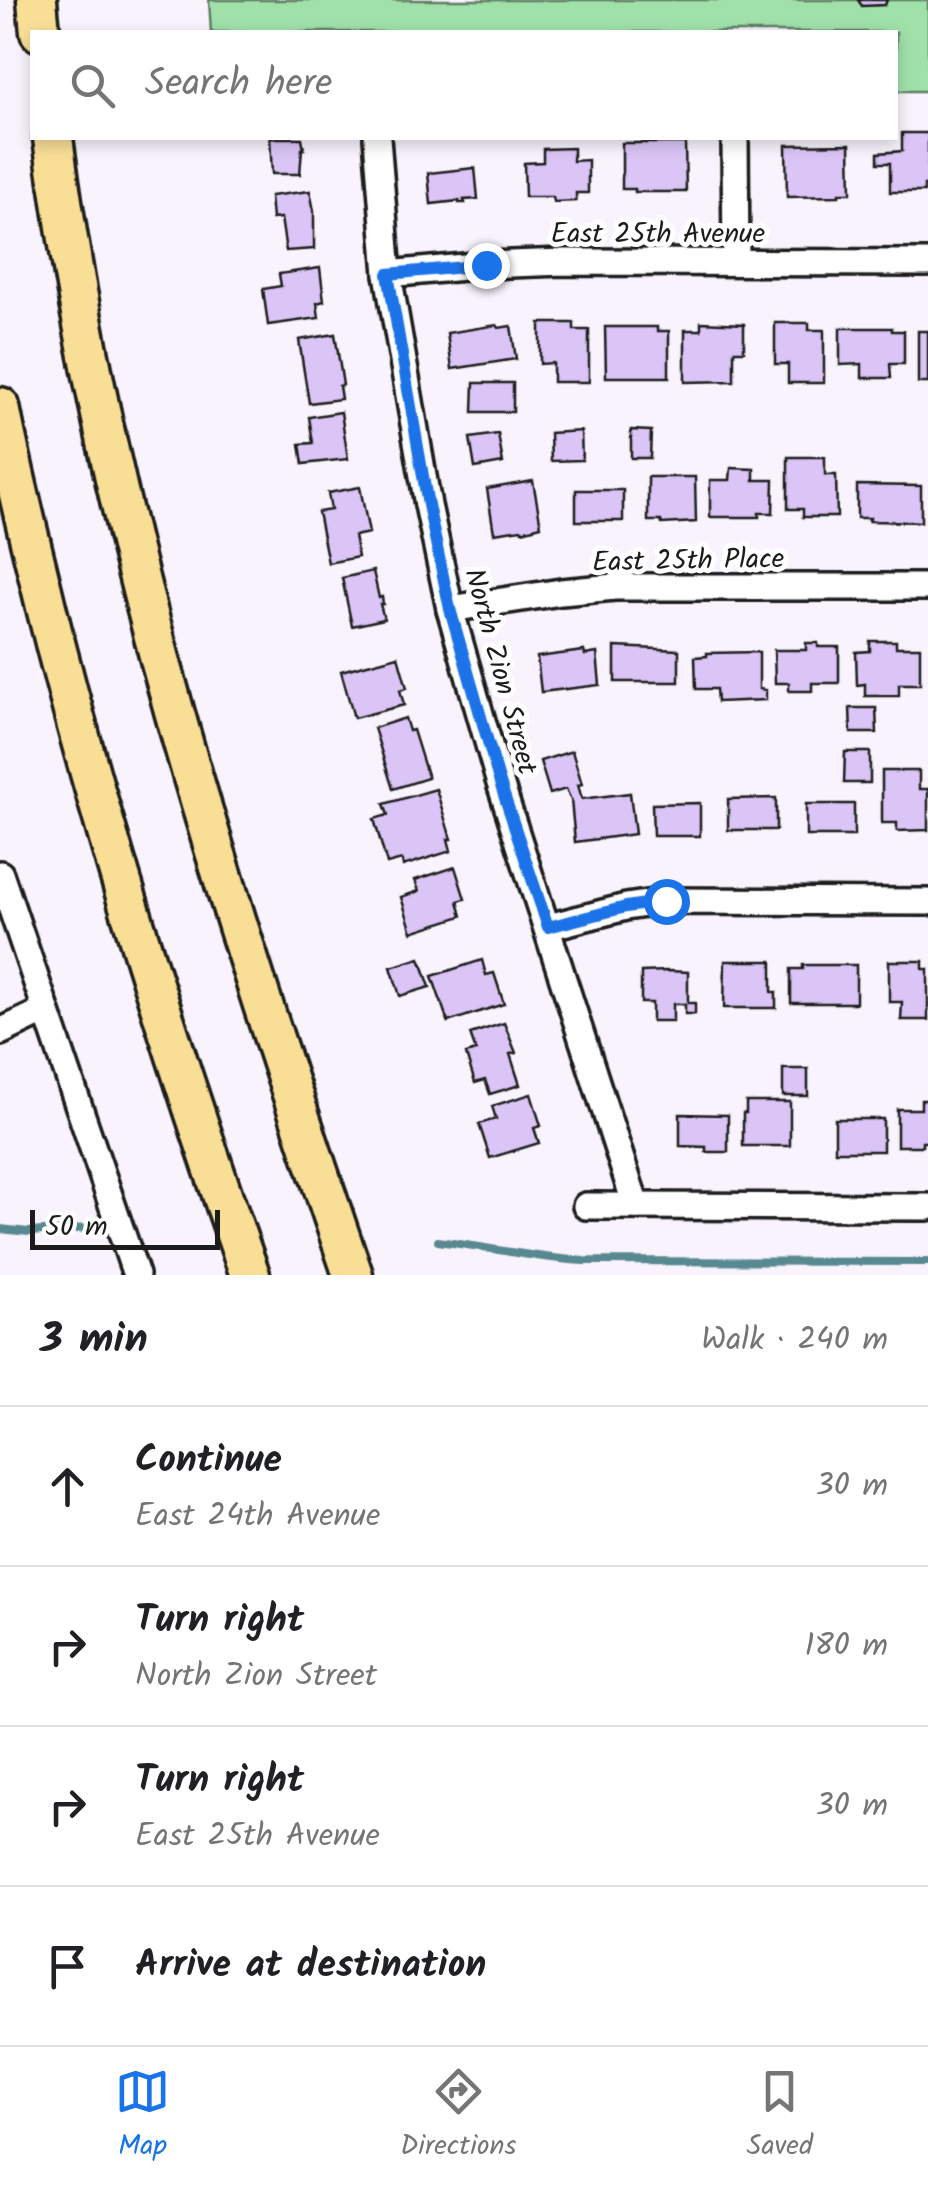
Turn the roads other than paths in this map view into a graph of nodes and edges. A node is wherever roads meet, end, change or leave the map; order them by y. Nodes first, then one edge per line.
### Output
1 (36, 0) edge
2 (40, 30) edge
3 (53, 140) edge
4 (377, 140) edge
5 (735, 140) edge
6 (736, 262) junction
7 (928, 263) edge
8 (388, 274) junction
9 (0, 407) edge
10 (928, 587) edge
11 (450, 609) junction
12 (0, 874) edge
13 (928, 902) edge
14 (548, 927) junction
15 (46, 1010) junction
16 (0, 1032) edge
17 (586, 1206) dead end
18 (636, 1206) junction
19 (928, 1207) edge
20 (136, 1275) edge
21 (250, 1275) edge
22 (353, 1275) edge

1 - 2 highway
3 - 22 highway
4 - 8 street, North Zion Street
5 - 6 street
6 - 7 street, East 25th Avenue
6 - 8 street, East 25th Avenue
8 - 11 street, North Zion Street
9 - 21 highway
10 - 11 street, East 25th Place
11 - 14 street, North Zion Street
12 - 15 street
13 - 14 street
14 - 18 street, North Zion Street
15 - 16 street
15 - 20 street
17 - 18 street
18 - 19 street

